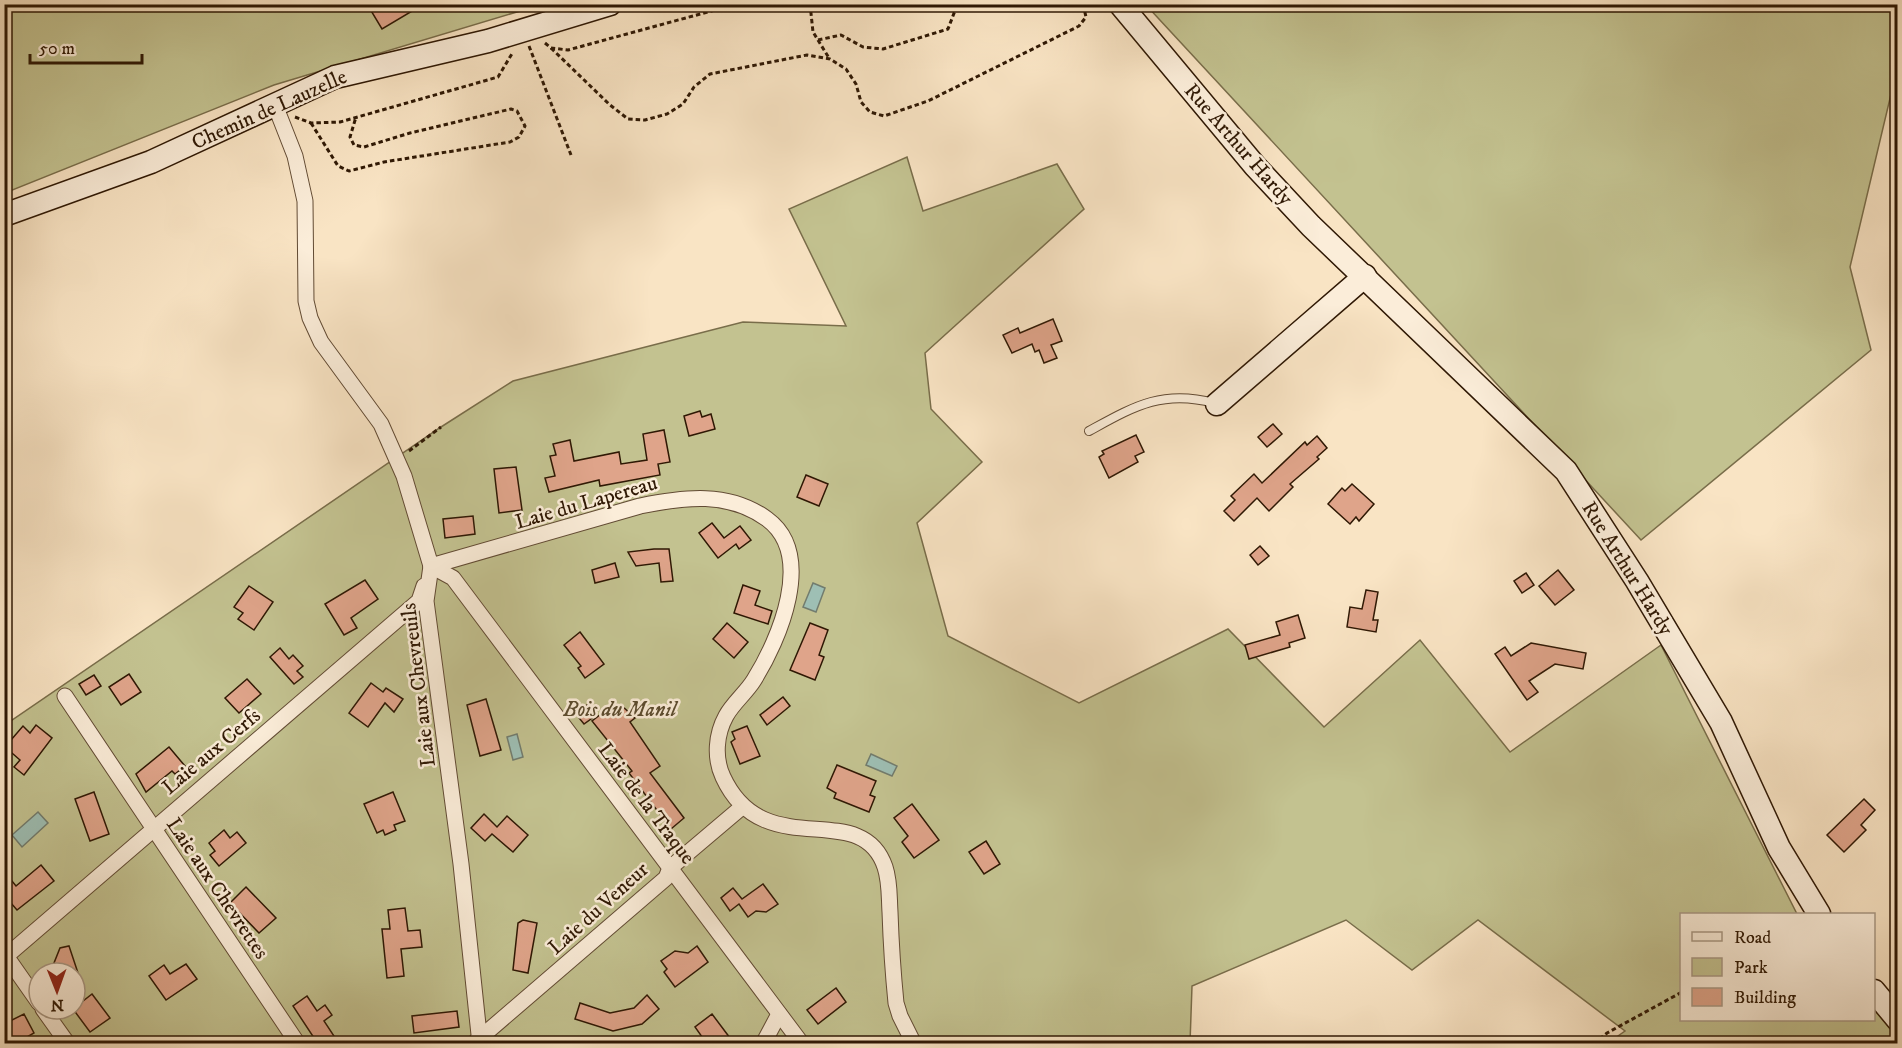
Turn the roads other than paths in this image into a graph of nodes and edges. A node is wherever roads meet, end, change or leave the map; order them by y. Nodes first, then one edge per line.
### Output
1 (610, 4) edge
2 (1120, 4) edge
3 (276, 107) junction
4 (4, 215) edge
5 (1365, 276) junction
6 (1217, 404) joint
7 (1089, 431) dead end
8 (431, 566) junction
9 (65, 696) dead end
10 (742, 807) junction
11 (152, 829) junction
12 (670, 868) junction
13 (1818, 913) edge
14 (5, 956) edge
15 (27, 986) edge
16 (1875, 992) edge
17 (779, 1014) junction
18 (1898, 1020) edge
19 (52, 1021) edge
20 (477, 1042) edge
21 (68, 1044) edge
22 (298, 1044) edge
23 (763, 1044) edge
24 (802, 1044) edge
25 (914, 1044) edge

1 - 3 street, Chemin de Lauzelle
2 - 5 street, Rue Arthur Hardy
3 - 4 street, Chemin de Lauzelle
3 - 8 street, Laie aux Chevreuils
5 - 6 street
5 - 13 street, Rue Arthur Hardy
6 - 7 lane
8 - 10 street, Laie du Lapereau
8 - 11 street, Laie aux Cerfs
8 - 12 street, Laie de la Traque
8 - 20 street, Laie aux Chevreuils
9 - 11 street, Laie aux Chevrettes
10 - 12 street, Laie du Veneur
10 - 25 street, Laie du Lapereau
11 - 14 street, Laie aux Cerfs
11 - 22 street, Laie aux Chevrettes
12 - 17 street, Laie de la Traque
12 - 20 street, Laie du Veneur
14 - 15 street
16 - 18 street
17 - 23 street
17 - 24 street, Laie de la Traque
19 - 21 street

